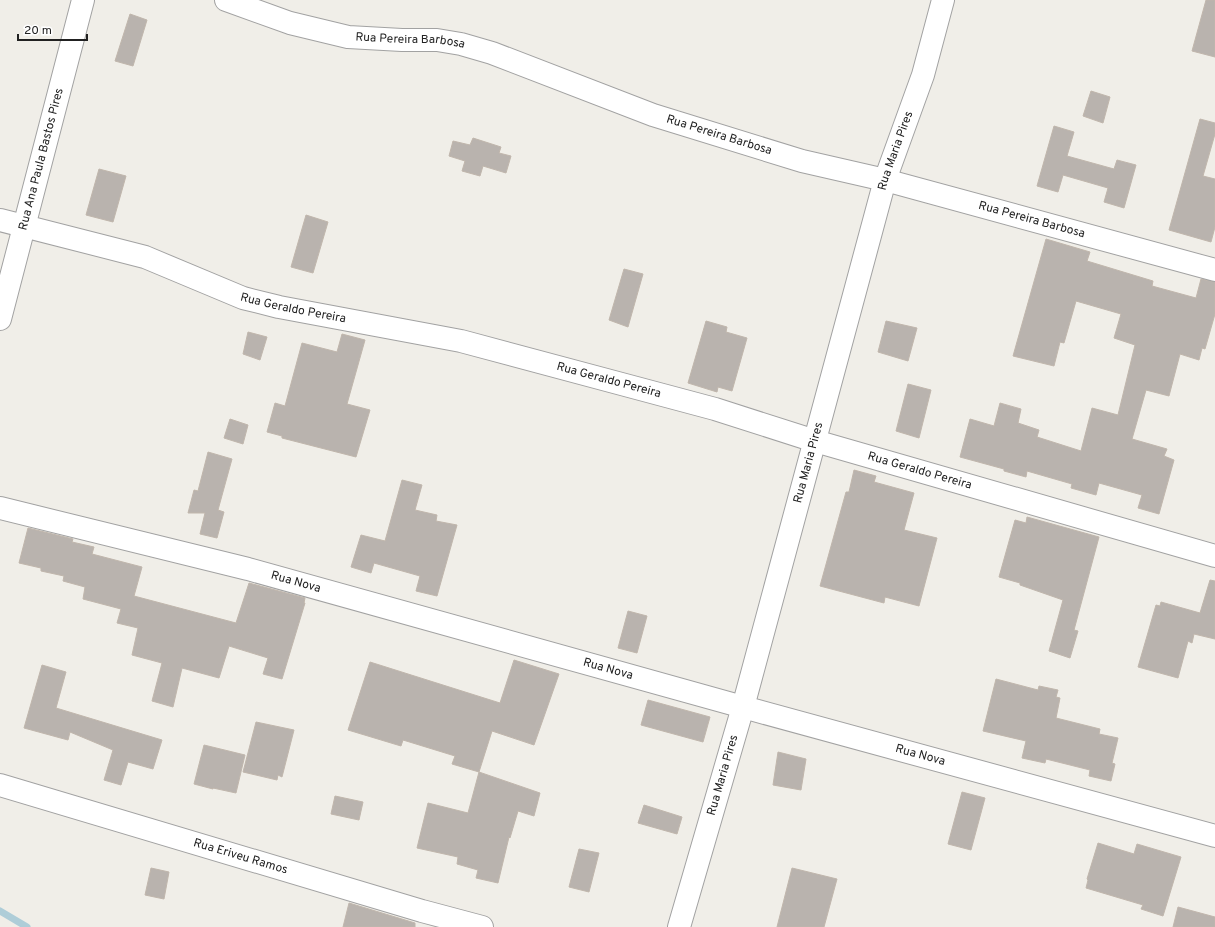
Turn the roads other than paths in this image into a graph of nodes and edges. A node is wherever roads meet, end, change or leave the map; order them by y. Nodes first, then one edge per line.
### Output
1 (84, 0) edge
2 (226, 0) edge
3 (943, 0) edge
4 (885, 180) junction
5 (0, 220) edge
6 (24, 226) junction
7 (1215, 270) edge
8 (0, 319) edge
9 (815, 441) junction
10 (0, 508) edge
11 (1215, 556) edge
12 (743, 707) junction
13 (0, 785) edge
14 (1215, 836) edge
15 (482, 927) edge
16 (679, 927) edge

1 - 6 street, Rua Ana Paula Bastos Pires
2 - 4 street, Rua Pereira Barbosa
3 - 4 street, Rua Maria Pires
4 - 7 street, Rua Pereira Barbosa
4 - 9 street, Rua Maria Pires
5 - 6 street, Rua Geraldo Pereira
6 - 8 street, Rua Ana Paula Bastos Pires
6 - 9 street, Rua Geraldo Pereira
9 - 11 street, Rua Geraldo Pereira
9 - 12 street, Rua Maria Pires
10 - 12 street, Rua Nova
12 - 14 street, Rua Nova
12 - 16 street, Rua Maria Pires
13 - 15 street, Rua Eriveu Ramos

